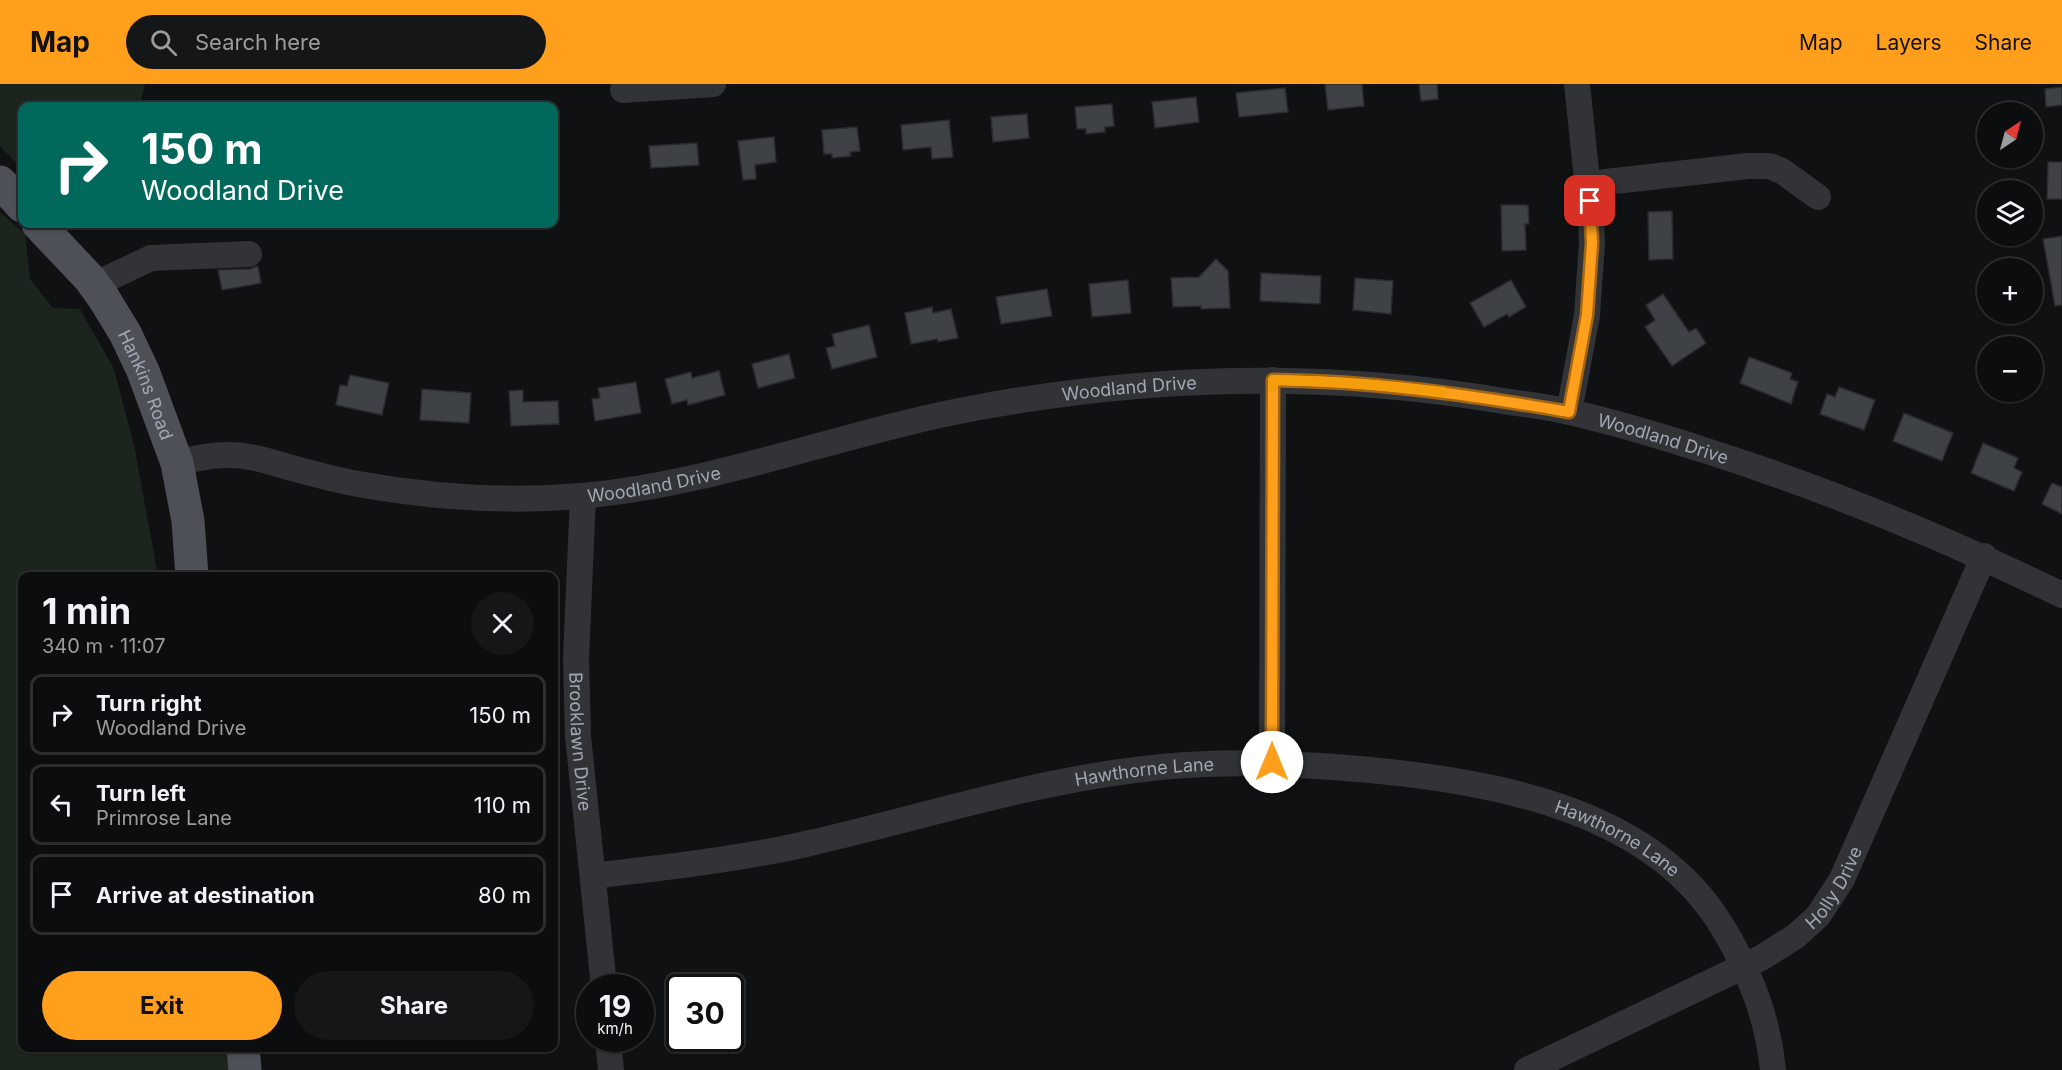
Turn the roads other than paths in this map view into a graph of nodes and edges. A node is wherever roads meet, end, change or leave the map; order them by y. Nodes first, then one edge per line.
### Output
1 (713, 84) edge
2 (1577, 84) edge
3 (623, 90) dead end
4 (0, 182) edge
5 (1588, 184) junction
6 (1818, 197) dead end
7 (18, 202) edge
8 (42, 228) edge
9 (249, 254) dead end
10 (94, 285) junction
11 (1273, 380) junction
12 (1569, 412) junction
13 (177, 463) junction
14 (583, 496) junction
15 (1984, 556) junction
16 (192, 572) edge
17 (2062, 595) edge
18 (1272, 762) junction
19 (593, 876) junction
20 (1743, 965) junction
21 (603, 974) edge
22 (243, 1052) edge
23 (609, 1052) edge
24 (245, 1070) edge
25 (611, 1070) edge
26 (1527, 1070) edge
27 (1773, 1070) edge

1 - 3 street
2 - 5 street
4 - 7 main road
5 - 6 street
5 - 12 street
8 - 10 main road, Hankins Road
9 - 10 street
10 - 13 main road, Hankins Road
11 - 12 street, Woodland Drive
11 - 14 street, Woodland Drive
11 - 18 street
12 - 15 street, Woodland Drive
13 - 14 street, Woodland Drive
13 - 16 main road, Hankins Road
14 - 19 street, Brooklawn Drive
15 - 17 street, Woodland Drive
15 - 20 street, Holly Drive
18 - 19 street, Hawthorne Lane
18 - 20 street, Hawthorne Lane
19 - 21 street, Brooklawn Drive
20 - 26 street, Holly Drive
20 - 27 street, Hawthorne Lane
22 - 24 main road
23 - 25 street

